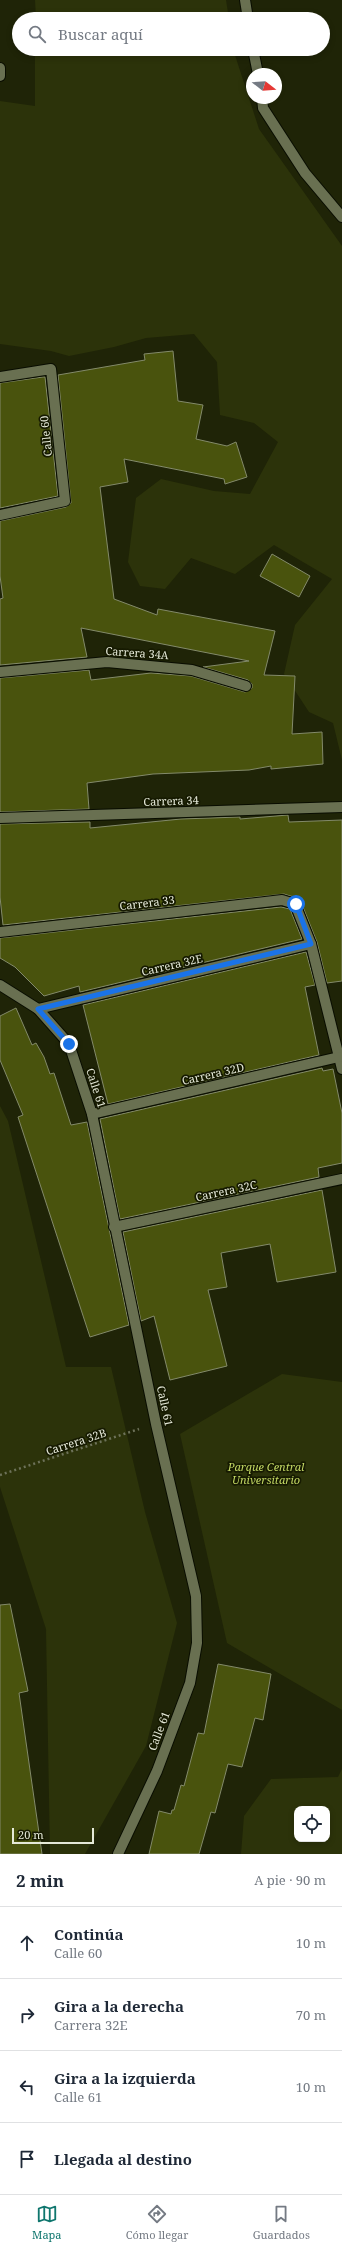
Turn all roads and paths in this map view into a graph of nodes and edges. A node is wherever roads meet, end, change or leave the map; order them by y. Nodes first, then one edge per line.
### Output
1 (245, 0) edge
2 (247, 12) edge
3 (254, 56) edge
4 (257, 68) edge
5 (263, 104) edge
6 (342, 217) edge
7 (0, 377) edge
8 (0, 515) edge
9 (0, 672) edge
10 (246, 686) dead end
11 (342, 807) edge
12 (0, 818) edge
13 (0, 932) edge
14 (311, 944) junction
15 (0, 985) edge
16 (38, 1009) junction
17 (339, 1057) junction
18 (342, 1069) edge
19 (92, 1114) junction
20 (342, 1179) edge
21 (114, 1227) junction
22 (156, 1424) junction
23 (0, 1475) edge
24 (118, 1854) edge

1 - 2 street
3 - 4 street
5 - 6 street
7 - 8 street, Calle 60
9 - 10 street, Carrera 34A
11 - 12 street, Carrera 34
13 - 14 street, Carrera 33
14 - 16 street, Carrera 32E
14 - 17 street
15 - 16 street, Calle 61
16 - 19 street, Calle 61
17 - 18 street
17 - 19 street, Carrera 32D
19 - 21 street, Calle 61
20 - 21 street, Carrera 32C
21 - 22 street, Calle 61
22 - 23 path, Carrera 32B
22 - 24 street, Calle 61

